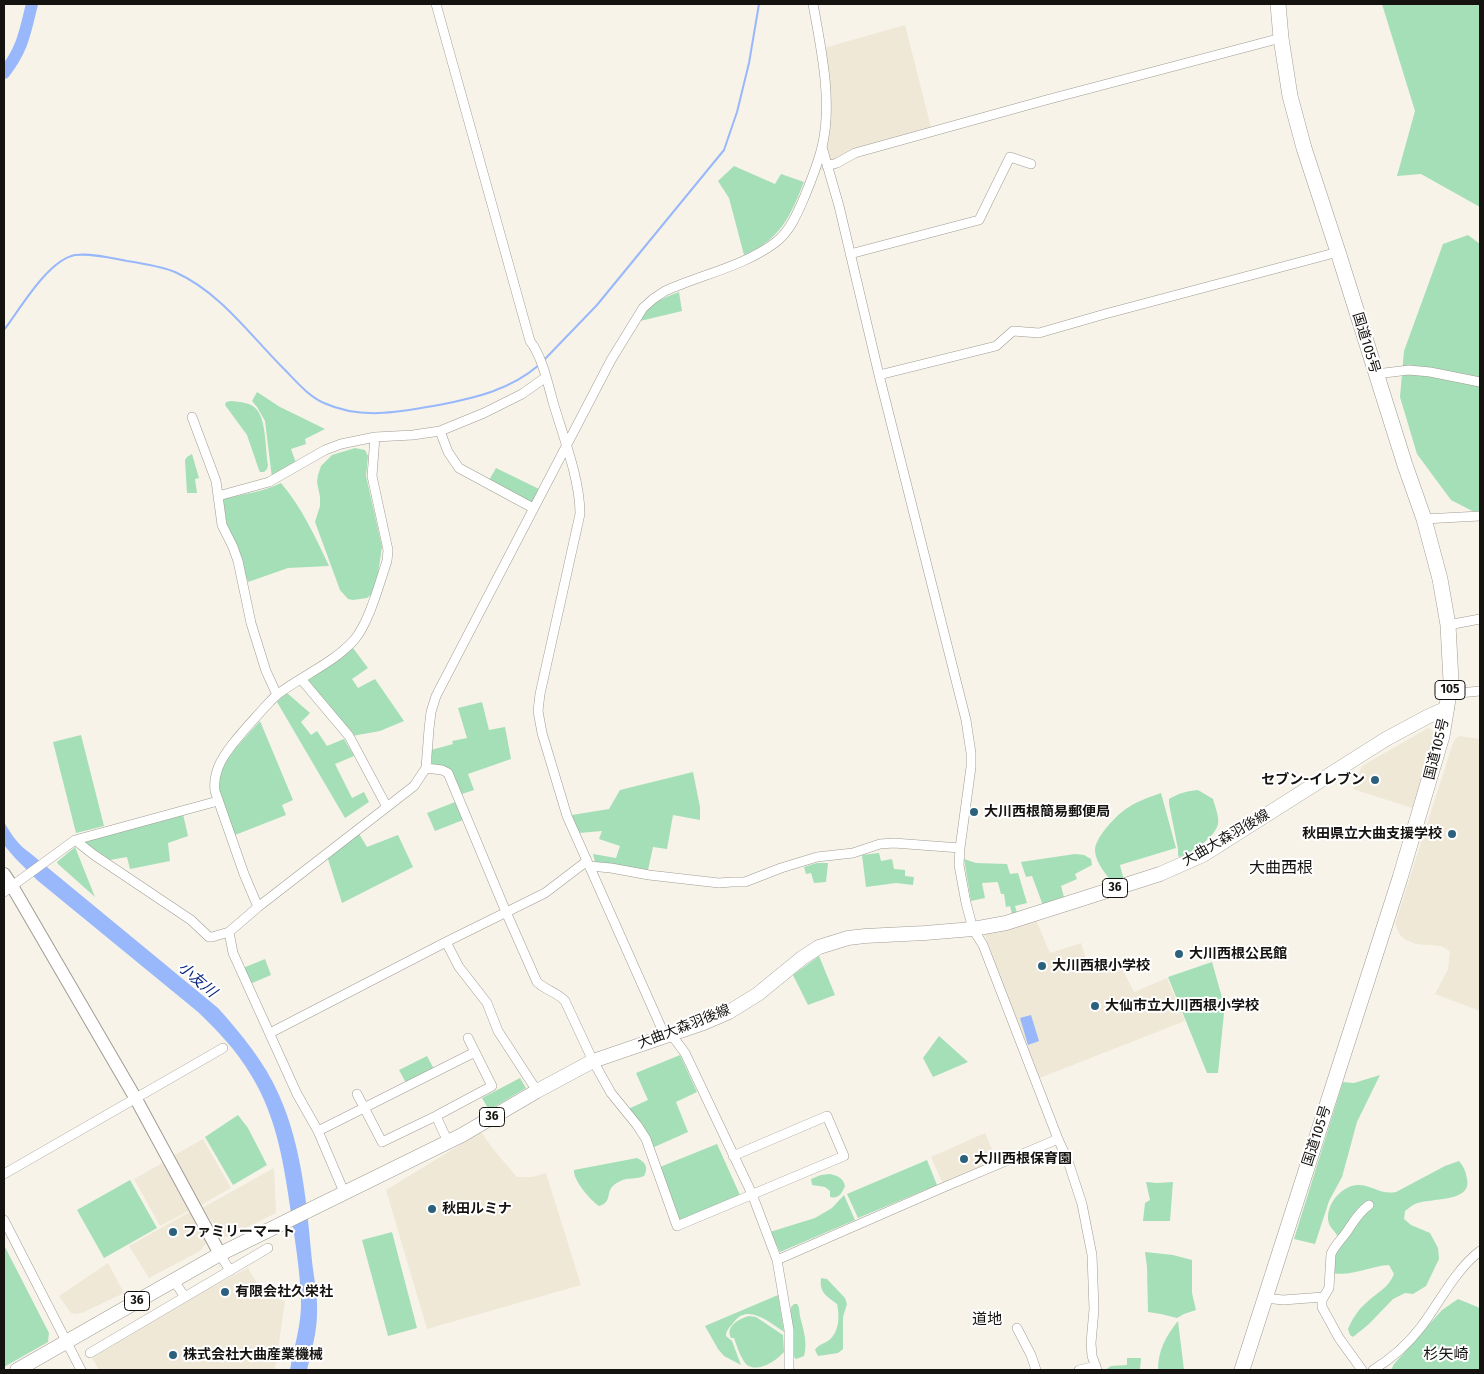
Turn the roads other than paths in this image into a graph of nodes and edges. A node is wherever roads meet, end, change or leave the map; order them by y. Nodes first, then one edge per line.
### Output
1 (436, 4) edge
2 (812, 4) edge
3 (1278, 4) edge
4 (1282, 38) junction
5 (822, 146) junction
6 (1031, 164) dead end
7 (827, 166) junction
8 (1338, 252) junction
9 (850, 254) junction
10 (1376, 374) junction
11 (878, 375) junction
12 (546, 377) junction
13 (1480, 382) edge
14 (192, 417) dead end
15 (440, 431) junction
16 (375, 437) junction
17 (566, 447) junction
18 (218, 496) junction
19 (533, 508) junction
20 (1480, 516) edge
21 (1424, 519) junction
22 (1480, 620) edge
23 (1448, 624) junction
24 (301, 679) junction
25 (1480, 691) edge
26 (277, 695) junction
27 (1448, 701) junction
28 (426, 768) junction
29 (218, 801) junction
30 (387, 806) junction
31 (75, 840) junction
32 (960, 848) junction
33 (588, 864) junction
34 (4, 874) edge
35 (13, 886) edge
36 (258, 907) junction
37 (506, 912) junction
38 (973, 929) junction
39 (229, 932) junction
40 (446, 942) junction
41 (270, 1033) junction
42 (668, 1035) junction
43 (468, 1038) dead end
44 (223, 1048) dead end
45 (475, 1052) junction
46 (592, 1061) junction
47 (536, 1090) junction
48 (357, 1094) dead end
49 (136, 1099) junction
50 (365, 1108) junction
51 (436, 1116) junction
52 (318, 1131) junction
53 (1058, 1140) junction
54 (448, 1142) junction
55 (733, 1156) junction
56 (4, 1174) edge
57 (344, 1192) junction
58 (752, 1194) junction
59 (1368, 1205) dead end
60 (4, 1220) edge
61 (268, 1248) dead end
62 (1480, 1251) edge
63 (220, 1254) junction
64 (777, 1260) junction
65 (230, 1270) junction
66 (174, 1280) junction
67 (185, 1297) junction
68 (1323, 1297) junction
69 (1265, 1298) junction
70 (1017, 1328) dead end
71 (61, 1345) junction
72 (90, 1353) dead end
73 (1096, 1368) edge
74 (17, 1370) edge
75 (81, 1370) edge
76 (789, 1370) edge
77 (1036, 1370) edge
78 (1079, 1370) edge
79 (1242, 1370) edge
80 (1362, 1370) edge
81 (1373, 1370) edge

1 - 12 street
2 - 5 street
3 - 4 highway, 国道105号 / 105
4 - 7 street
4 - 8 highway, 国道105号 / 105
5 - 7 street
5 - 17 street
6 - 9 street
7 - 9 street
8 - 10 highway, 国道105号 / 105
8 - 11 street
9 - 11 street
10 - 13 street
10 - 21 highway, 国道105号 / 105
11 - 32 street
12 - 15 street
12 - 17 street
14 - 18 street
15 - 16 street
15 - 19 street
16 - 18 street
16 - 24 street
17 - 19 street
17 - 33 street
18 - 26 street
19 - 28 street
20 - 21 street
21 - 23 highway, 国道105号 / 105
22 - 23 street
23 - 27 highway, 国道105号 / 105
24 - 26 street
24 - 30 street
25 - 27 street
26 - 29 street
27 - 38 main road, 大曲大森羽後線 / 36
27 - 69 highway, 国道105号 / 105
28 - 30 street
28 - 37 street
29 - 31 street
29 - 36 street
30 - 36 street
31 - 35 street
31 - 39 street
32 - 33 street
32 - 38 street
33 - 37 street
33 - 42 street
34 - 35 street
35 - 49 street
36 - 39 street
37 - 40 street
37 - 46 street
38 - 42 main road, 大曲大森羽後線 / 36
38 - 53 street
39 - 41 street
40 - 41 street
40 - 47 street
41 - 52 street
42 - 46 main road, 大曲大森羽後線 / 36
42 - 55 street
43 - 45 street
44 - 49 street
45 - 50 street
45 - 51 street
46 - 47 main road, 大曲大森羽後線 / 36
46 - 58 street
47 - 54 main road, 大曲大森羽後線 / 36
48 - 50 street
49 - 56 street
49 - 63 street
50 - 51 street
50 - 52 street
51 - 54 street
52 - 57 street
53 - 64 street
53 - 73 street
54 - 57 main road, 大曲大森羽後線 / 36
55 - 58 street
55 - 58 street
57 - 63 main road, 大曲大森羽後線 / 36
58 - 64 street
59 - 68 street
60 - 71 street
61 - 65 street
62 - 81 street
63 - 65 street
63 - 66 main road, 大曲大森羽後線 / 36
64 - 76 street
65 - 67 street
66 - 67 street
66 - 71 main road, 大曲大森羽後線 / 36
67 - 72 street
68 - 69 street
68 - 80 street
69 - 79 highway, 国道105号 / 105
70 - 77 street
71 - 74 main road, 大曲大森羽後線 / 36
71 - 75 street
73 - 78 street

